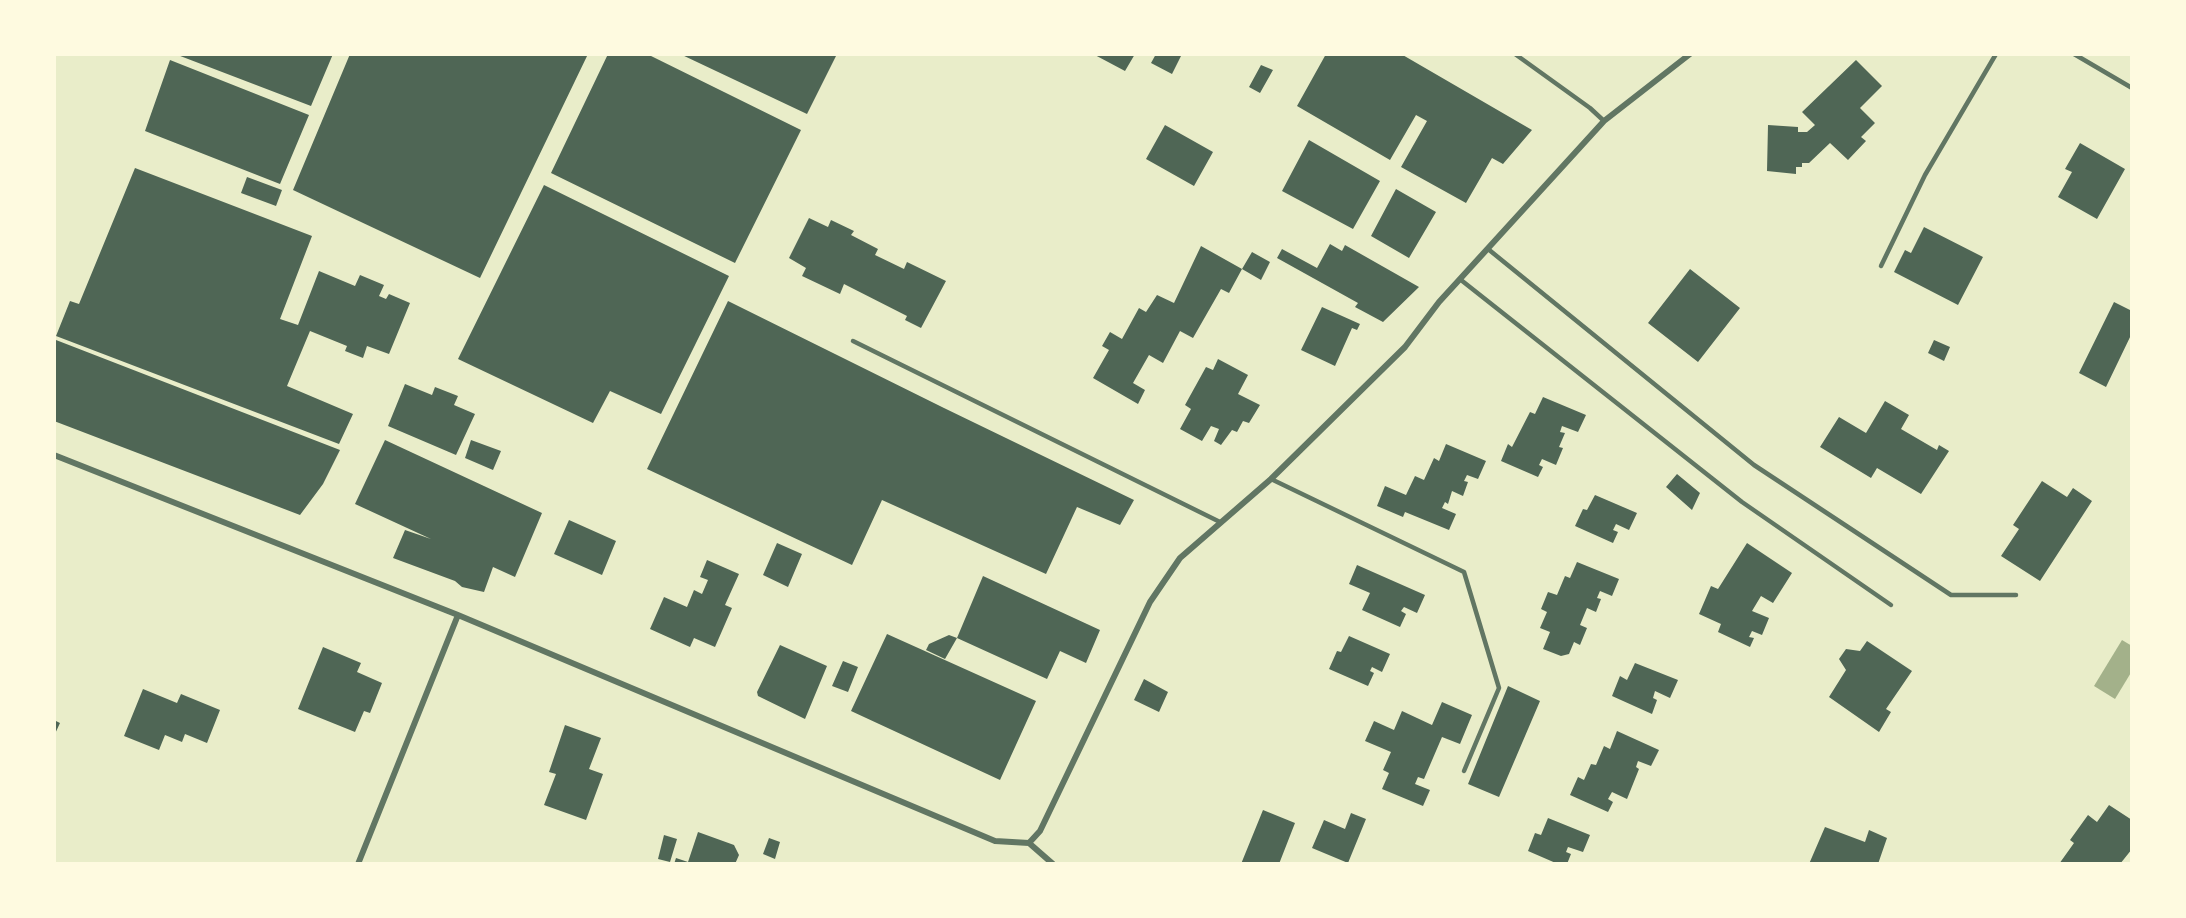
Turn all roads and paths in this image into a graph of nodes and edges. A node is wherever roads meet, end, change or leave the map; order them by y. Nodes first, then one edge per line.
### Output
1 (1690, 54) edge
2 (1996, 54) edge
3 (2074, 54) edge
4 (1518, 55) edge
5 (2132, 88) edge
6 (1604, 121) junction
7 (1488, 249) junction
8 (1881, 266) dead end
9 (1461, 280) junction
10 (853, 341) dead end
11 (54, 456) edge
12 (1271, 479) junction
13 (1220, 522) junction
14 (2016, 595) dead end
15 (1891, 605) dead end
16 (458, 615) junction
17 (1464, 771) dead end
18 (1029, 843) junction
19 (358, 864) edge
20 (1053, 864) edge

1 - 6 street
2 - 8 lane
3 - 5 lane
4 - 6 lane
6 - 7 street
7 - 9 street
7 - 14 lane
9 - 12 street
9 - 15 lane
10 - 13 lane
11 - 16 street
12 - 13 street
12 - 17 lane
13 - 18 street
16 - 18 street
16 - 19 street
18 - 20 street

